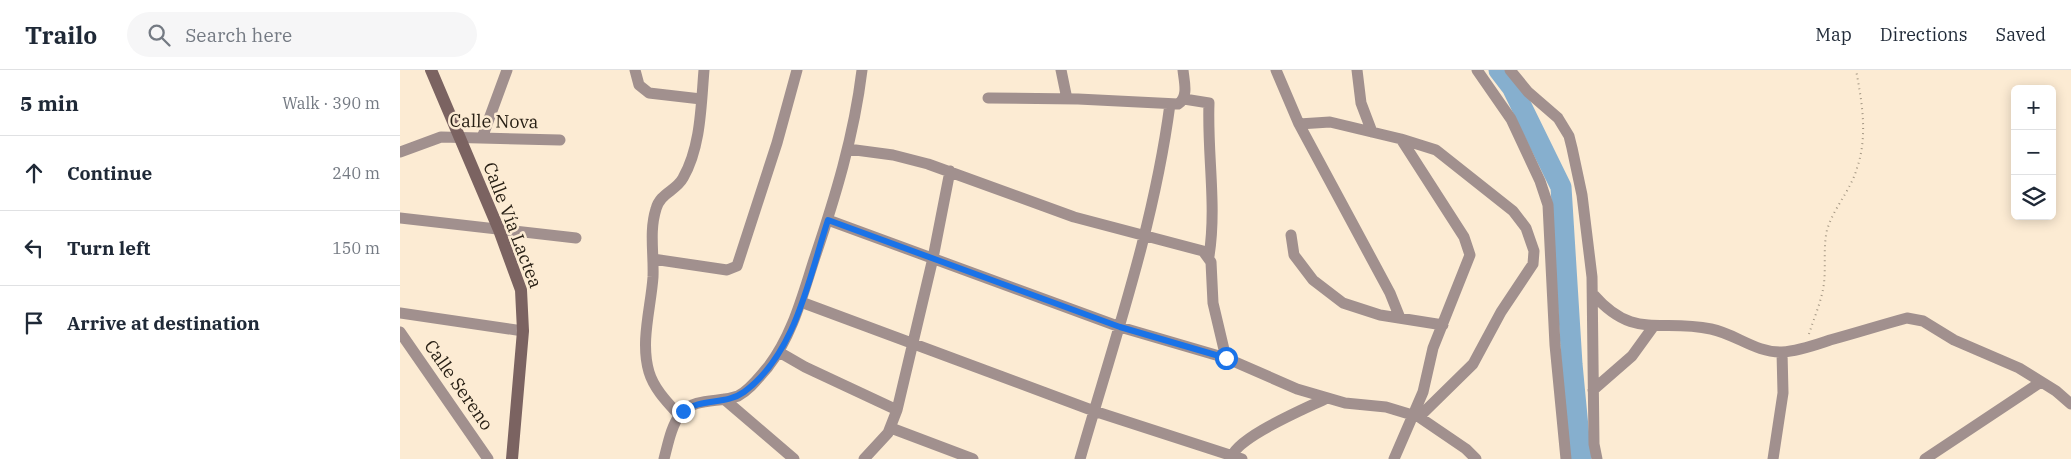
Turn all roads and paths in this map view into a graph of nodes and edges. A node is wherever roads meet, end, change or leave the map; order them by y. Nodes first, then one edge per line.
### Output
1 (431, 70) edge
2 (507, 70) edge
3 (635, 70) edge
4 (704, 70) edge
5 (797, 70) edge
6 (862, 70) edge
7 (1061, 70) edge
8 (1183, 70) edge
9 (1276, 70) edge
10 (1357, 70) edge
11 (1477, 70) edge
12 (1510, 70) edge
13 (1856, 70) edge
14 (701, 98) junction
15 (988, 98) dead end
16 (1067, 99) junction
17 (1184, 99) junction
18 (1170, 104) junction
19 (1299, 124) junction
20 (1372, 132) junction
21 (460, 137) junction
22 (482, 138) junction
23 (1401, 139) junction
24 (560, 140) dead end
25 (848, 149) junction
26 (400, 152) edge
27 (950, 172) junction
28 (400, 218) edge
29 (828, 220) junction
30 (499, 230) junction
31 (1291, 235) dead end
32 (1146, 236) junction
33 (576, 238) dead end
34 (1209, 256) junction
35 (934, 258) junction
36 (653, 260) junction
37 (1592, 294) junction
38 (801, 302) junction
39 (400, 313) edge
40 (1400, 318) junction
41 (1442, 324) junction
42 (1120, 327) junction
43 (1653, 327) junction
44 (523, 331) junction
45 (400, 332) edge
46 (914, 342) junction
47 (1797, 350) junction
48 (779, 352) junction
49 (1782, 352) junction
50 (1226, 358) junction
51 (2041, 382) junction
52 (1593, 390) junction
53 (1327, 398) junction
54 (724, 399) junction
55 (2071, 404) edge
56 (898, 410) junction
57 (1094, 411) junction
58 (679, 415) junction
59 (1416, 416) junction
60 (891, 428) junction
61 (1472, 457) edge
62 (1235, 458) edge
63 (488, 459) edge
64 (512, 459) edge
65 (664, 459) edge
66 (794, 459) edge
67 (864, 459) edge
68 (973, 459) edge
69 (1080, 459) edge
70 (1394, 459) edge
71 (1566, 459) edge
72 (1597, 459) edge
73 (1773, 459) edge
74 (1925, 459) edge

1 - 21 street, Calle Vía Lactea
2 - 22 street
3 - 14 street
4 - 14 street
5 - 36 street
6 - 25 street
7 - 16 street
8 - 17 street
9 - 19 street
10 - 20 street
11 - 71 street
12 - 37 street
13 - 47 path
14 - 36 street
15 - 16 street
16 - 18 street
17 - 18 street
17 - 34 street
18 - 32 street
19 - 20 street
19 - 40 street
20 - 23 street
21 - 22 street, Calle Nova
21 - 26 street, Calle Nova
21 - 30 street, Calle Vía Lactea
22 - 24 street, Calle Nova
23 - 41 street
23 - 59 street
25 - 27 street
25 - 29 street
27 - 32 street
27 - 35 street
28 - 30 street
29 - 35 street
29 - 38 street
30 - 33 street
30 - 44 street, Calle Vía Lactea
31 - 40 street
32 - 34 street
32 - 42 street
34 - 50 street
35 - 42 street
35 - 46 street
36 - 58 street
37 - 43 street
37 - 52 street
38 - 46 street
38 - 48 street
39 - 44 street
40 - 41 street
41 - 59 street
42 - 50 street
42 - 57 street
43 - 49 street
43 - 52 street
44 - 64 street, Calle Vía Lactea
45 - 63 street, Calle Sereno
46 - 56 street
46 - 57 street
47 - 49 street
47 - 51 street
48 - 54 street
48 - 56 street
49 - 73 street
50 - 53 street
51 - 55 street
51 - 74 street
52 - 72 street
53 - 59 street
53 - 62 street
54 - 58 street
54 - 66 street
56 - 60 street
57 - 62 street
57 - 69 street
58 - 65 street
59 - 61 street
59 - 70 street
60 - 67 street
60 - 68 street

